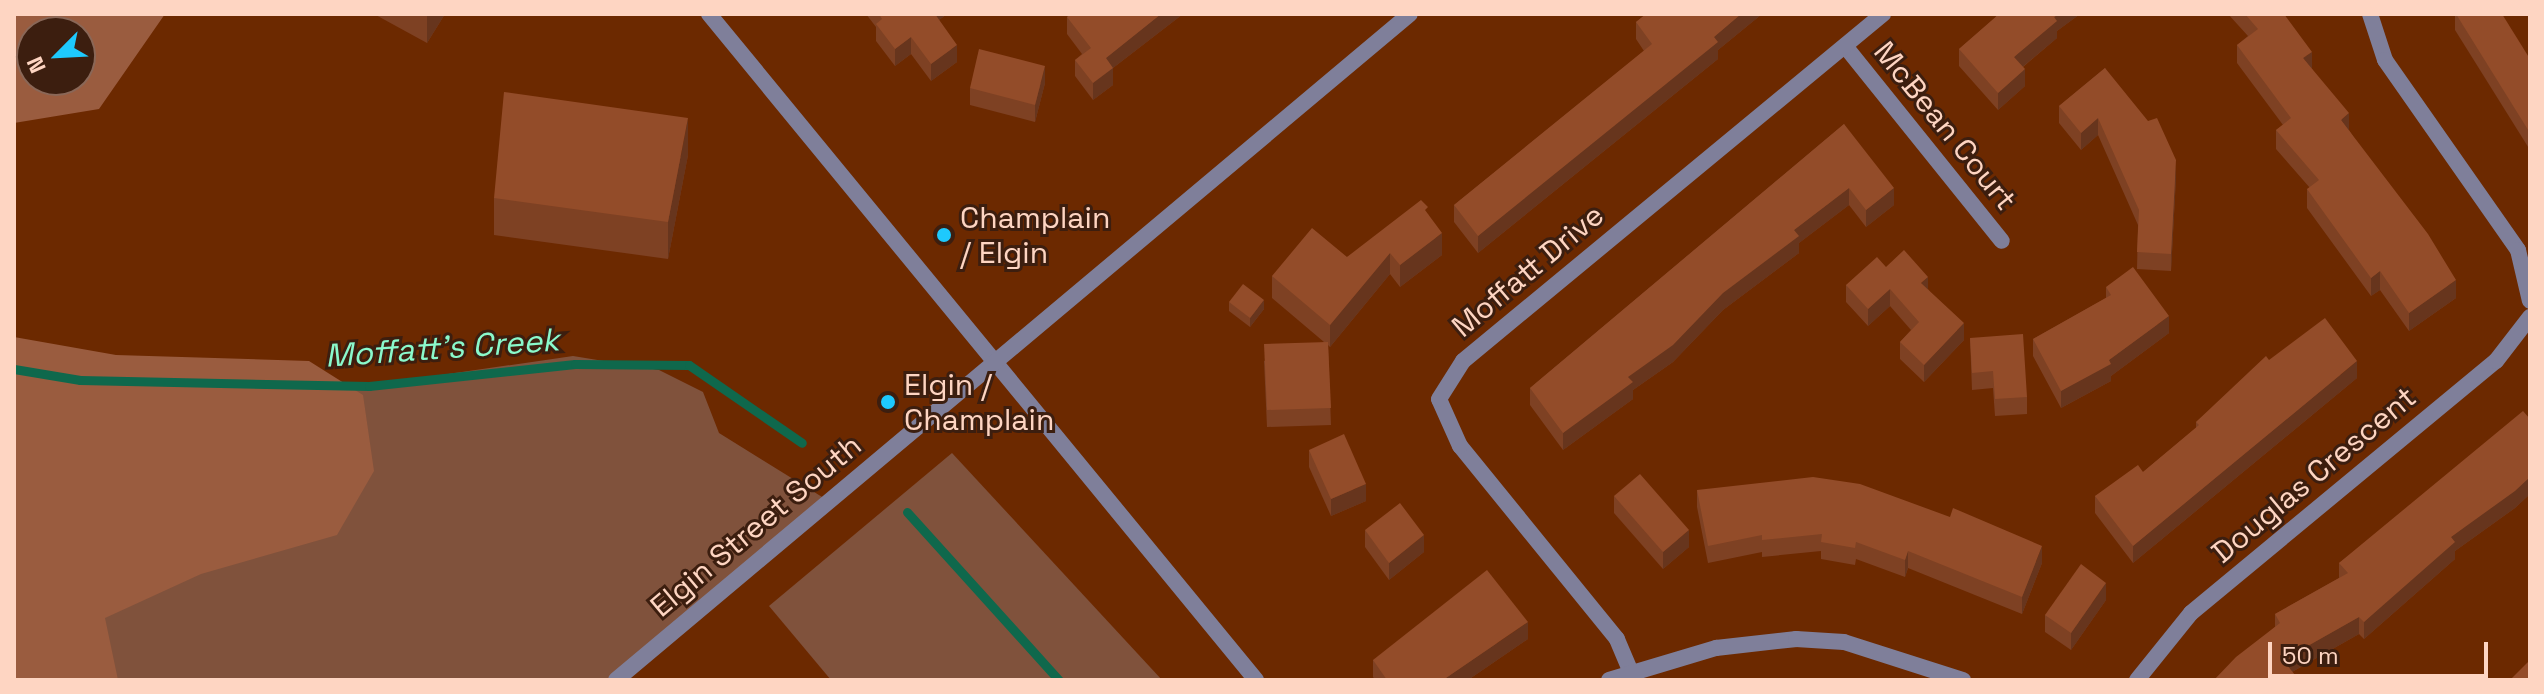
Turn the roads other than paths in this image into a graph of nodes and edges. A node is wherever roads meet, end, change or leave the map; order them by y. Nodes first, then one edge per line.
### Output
1 (709, 14) edge
2 (1410, 14) edge
3 (1883, 14) edge
4 (2370, 14) edge
5 (1845, 46) junction
6 (2002, 241) dead end
7 (2530, 301) edge
8 (2530, 317) edge
9 (997, 359) junction
10 (1630, 670) junction
11 (616, 680) edge
12 (1256, 680) edge
13 (1609, 680) edge
14 (1963, 680) edge
15 (2137, 680) edge

1 - 9 street
2 - 9 street, Elgin Street South
3 - 5 street, Moffatt Drive
4 - 7 street
5 - 6 street, McBean Court
5 - 10 street, Moffatt Drive
8 - 15 street, Douglas Crescent
9 - 11 street, Elgin Street South
9 - 12 street
10 - 13 street
10 - 14 street

